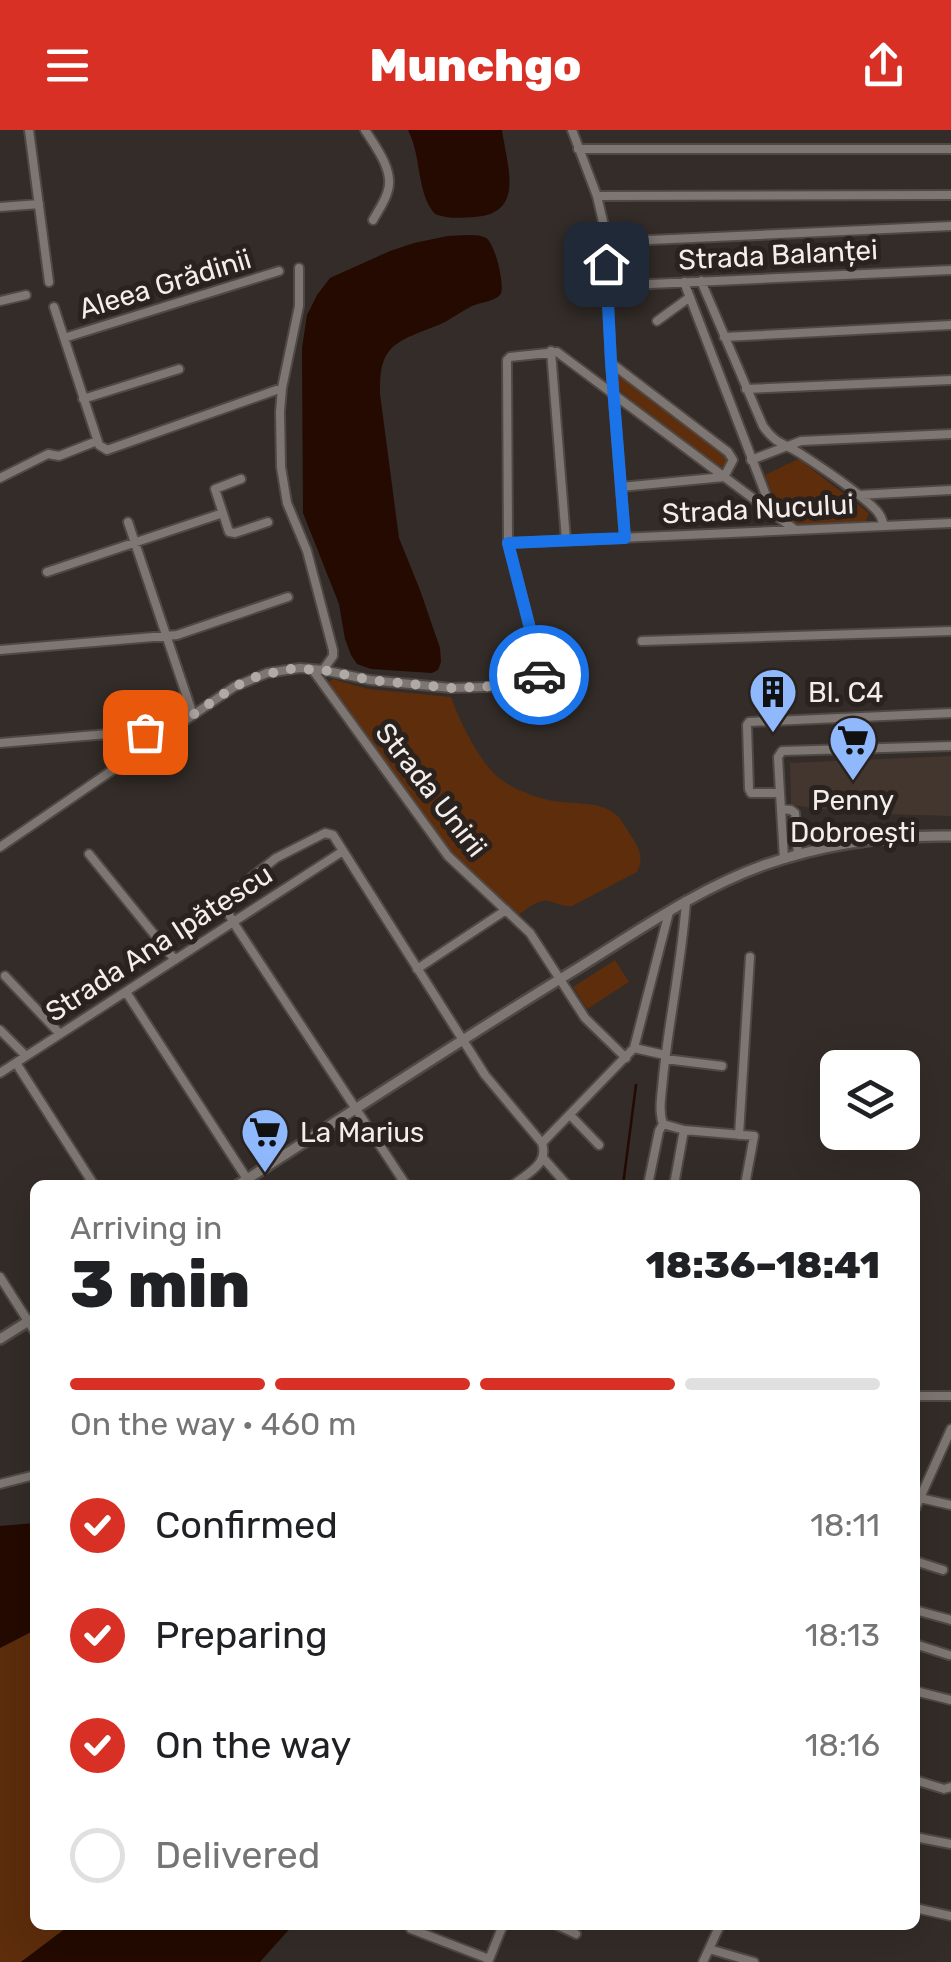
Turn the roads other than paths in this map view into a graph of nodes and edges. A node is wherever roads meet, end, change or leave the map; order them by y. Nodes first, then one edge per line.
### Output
1 (29, 130) edge
2 (364, 130) edge
3 (572, 130) edge
4 (578, 149) junction
5 (951, 149) edge
6 (951, 195) edge
7 (597, 196) junction
8 (39, 204) junction
9 (0, 207) edge
10 (374, 220) dead end
11 (951, 226) edge
12 (606, 242) junction
13 (299, 268) dead end
14 (951, 270) edge
15 (280, 271) dead end
16 (701, 281) junction
17 (49, 282) dead end
18 (684, 282) junction
19 (607, 286) junction
20 (26, 294) dead end
21 (690, 297) junction
22 (0, 301) edge
23 (54, 307) dead end
24 (657, 321) dead end
25 (951, 324) edge
26 (724, 337) junction
27 (64, 338) junction
28 (551, 351) junction
29 (611, 362) junction
30 (179, 369) dead end
31 (951, 380) edge
32 (282, 388) junction
33 (746, 389) junction
34 (614, 392) junction
35 (83, 399) junction
36 (951, 434) edge
37 (97, 441) junction
38 (784, 446) junction
39 (751, 460) junction
40 (724, 477) junction
41 (0, 478) edge
42 (241, 479) dead end
43 (621, 488) junction
44 (951, 490) edge
45 (857, 495) junction
46 (223, 513) junction
47 (772, 513) junction
48 (128, 522) dead end
49 (268, 522) dead end
50 (951, 523) edge
51 (884, 526) junction
52 (794, 529) junction
53 (625, 538) junction
54 (566, 540) junction
55 (135, 542) junction
56 (508, 543) junction
57 (47, 572) dead end
58 (288, 597) dead end
59 (951, 631) edge
60 (166, 636) junction
61 (642, 641) dead end
62 (5, 649) edge
63 (312, 669) junction
64 (323, 670) junction
65 (951, 713) edge
66 (193, 714) junction
67 (172, 729) junction
68 (0, 743) edge
69 (951, 746) edge
70 (780, 792) junction
71 (781, 809) junction
72 (951, 836) edge
73 (0, 847) edge
74 (343, 852) junction
75 (89, 854) dead end
76 (798, 855) junction
77 (784, 859) junction
78 (686, 901) junction
79 (506, 910) junction
80 (669, 912) junction
81 (233, 922) junction
82 (750, 956) dead end
83 (175, 960) junction
84 (417, 968) junction
85 (4, 976) dead end
86 (560, 979) junction
87 (126, 992) junction
88 (0, 1030) edge
89 (60, 1034) junction
90 (462, 1040) junction
91 (634, 1048) junction
92 (26, 1056) junction
93 (665, 1057) junction
94 (626, 1058) junction
95 (16, 1063) junction
96 (722, 1066) dead end
97 (0, 1073) edge
98 (355, 1110) junction
99 (570, 1115) junction
100 (664, 1124) junction
101 (684, 1130) junction
102 (739, 1134) junction
103 (543, 1145) junction
104 (599, 1145) dead end
105 (544, 1159) junction
106 (91, 1180) edge
107 (243, 1180) edge
108 (250, 1180) edge
109 (403, 1180) edge
110 (519, 1180) edge
111 (563, 1180) edge
112 (649, 1180) edge
113 (675, 1180) edge
114 (746, 1180) edge
115 (0, 1277) edge
116 (30, 1316) edge
117 (30, 1320) edge
118 (0, 1339) edge
119 (920, 1396) edge
120 (951, 1396) edge
121 (951, 1429) edge
122 (30, 1476) edge
123 (0, 1484) edge
124 (920, 1497) edge
125 (920, 1504) edge
126 (951, 1505) edge
127 (920, 1563) edge
128 (943, 1570) dead end
129 (920, 1611) edge
130 (951, 1620) edge
131 (920, 1646) edge
132 (949, 1655) edge
133 (920, 1692) edge
134 (951, 1700) edge
135 (920, 1782) edge
136 (951, 1787) edge
137 (920, 1838) edge
138 (951, 1844) edge
139 (920, 1909) edge
140 (951, 1916) edge
141 (413, 1930) edge
142 (501, 1930) edge
143 (568, 1930) edge
144 (718, 1930) edge
145 (576, 1934) dead end
146 (710, 1949) junction
147 (488, 1960) edge
148 (704, 1962) edge
149 (754, 1962) edge

1 - 8 street
2 - 10 street
3 - 4 street
4 - 5 street
4 - 7 street
6 - 7 street
7 - 12 street
8 - 9 street
8 - 17 street
11 - 12 street
12 - 19 street
13 - 32 street
14 - 16 street, Strada Balanței
15 - 27 street, Aleea Grădinii
16 - 18 street, Strada Balanței
16 - 26 street
18 - 19 street, Strada Balanței
18 - 21 street
19 - 29 street
20 - 22 street
21 - 24 street
21 - 39 street
23 - 27 street, Aleea Grădinii
25 - 26 street
26 - 33 street
27 - 35 street, Aleea Grădinii
28 - 34 street
28 - 54 street
28 - 56 street
29 - 34 street
29 - 40 street
30 - 35 street
31 - 33 street
32 - 37 street
32 - 64 street
33 - 38 street
34 - 40 street
34 - 43 street
35 - 37 street, Aleea Grădinii
36 - 38 street
37 - 41 street
38 - 39 street
38 - 45 street
39 - 47 street
40 - 43 street
40 - 47 street
42 - 46 street
43 - 53 street
44 - 45 street
45 - 51 street
46 - 49 street
46 - 55 street
47 - 52 street
48 - 55 street
50 - 51 street, Strada Nucului
51 - 52 street, Strada Nucului
52 - 53 street, Strada Nucului
53 - 54 street, Strada Nucului
54 - 56 street, Strada Nucului
55 - 57 street
55 - 60 street
56 - 64 street
58 - 60 street
59 - 61 street
60 - 62 street
60 - 66 street
63 - 64 street
63 - 66 street
63 - 79 street, Strada Unirii
65 - 70 street
66 - 67 street
67 - 68 street
67 - 73 street
69 - 70 street
70 - 71 street
71 - 76 street
71 - 77 street
72 - 76 street
74 - 81 street, Strada Ana Ipătescu
74 - 81 street
74 - 84 street
75 - 83 street
76 - 77 street
77 - 78 street
78 - 80 street
78 - 93 street
79 - 84 street
79 - 86 street, Strada Unirii
80 - 86 street
80 - 91 street
81 - 83 street, Strada Ana Ipătescu
81 - 98 street
82 - 102 street
83 - 87 street, Strada Ana Ipătescu
84 - 90 street
85 - 89 street
86 - 90 street
86 - 94 street, Strada Unirii
87 - 89 street, Strada Ana Ipătescu
87 - 107 street
88 - 92 street
89 - 92 street, Strada Ana Ipătescu
90 - 98 street
90 - 103 street
91 - 93 street
91 - 94 street
92 - 95 street, Strada Ana Ipătescu
93 - 96 street
93 - 100 street
94 - 99 street
95 - 97 street, Strada Ana Ipătescu
95 - 106 street
98 - 108 street
98 - 109 street
99 - 103 street
99 - 104 street
100 - 101 street
100 - 112 street
101 - 102 street
101 - 113 street
102 - 114 street
103 - 105 street
105 - 110 street
105 - 111 street
115 - 116 street
117 - 118 street
119 - 120 street
121 - 124 street
122 - 123 street
125 - 126 street
127 - 128 street
129 - 130 street
131 - 132 street
133 - 134 street
135 - 136 street
137 - 138 street
139 - 140 street
141 - 147 street
142 - 147 street
143 - 145 street
144 - 146 street
146 - 148 street
146 - 149 street

